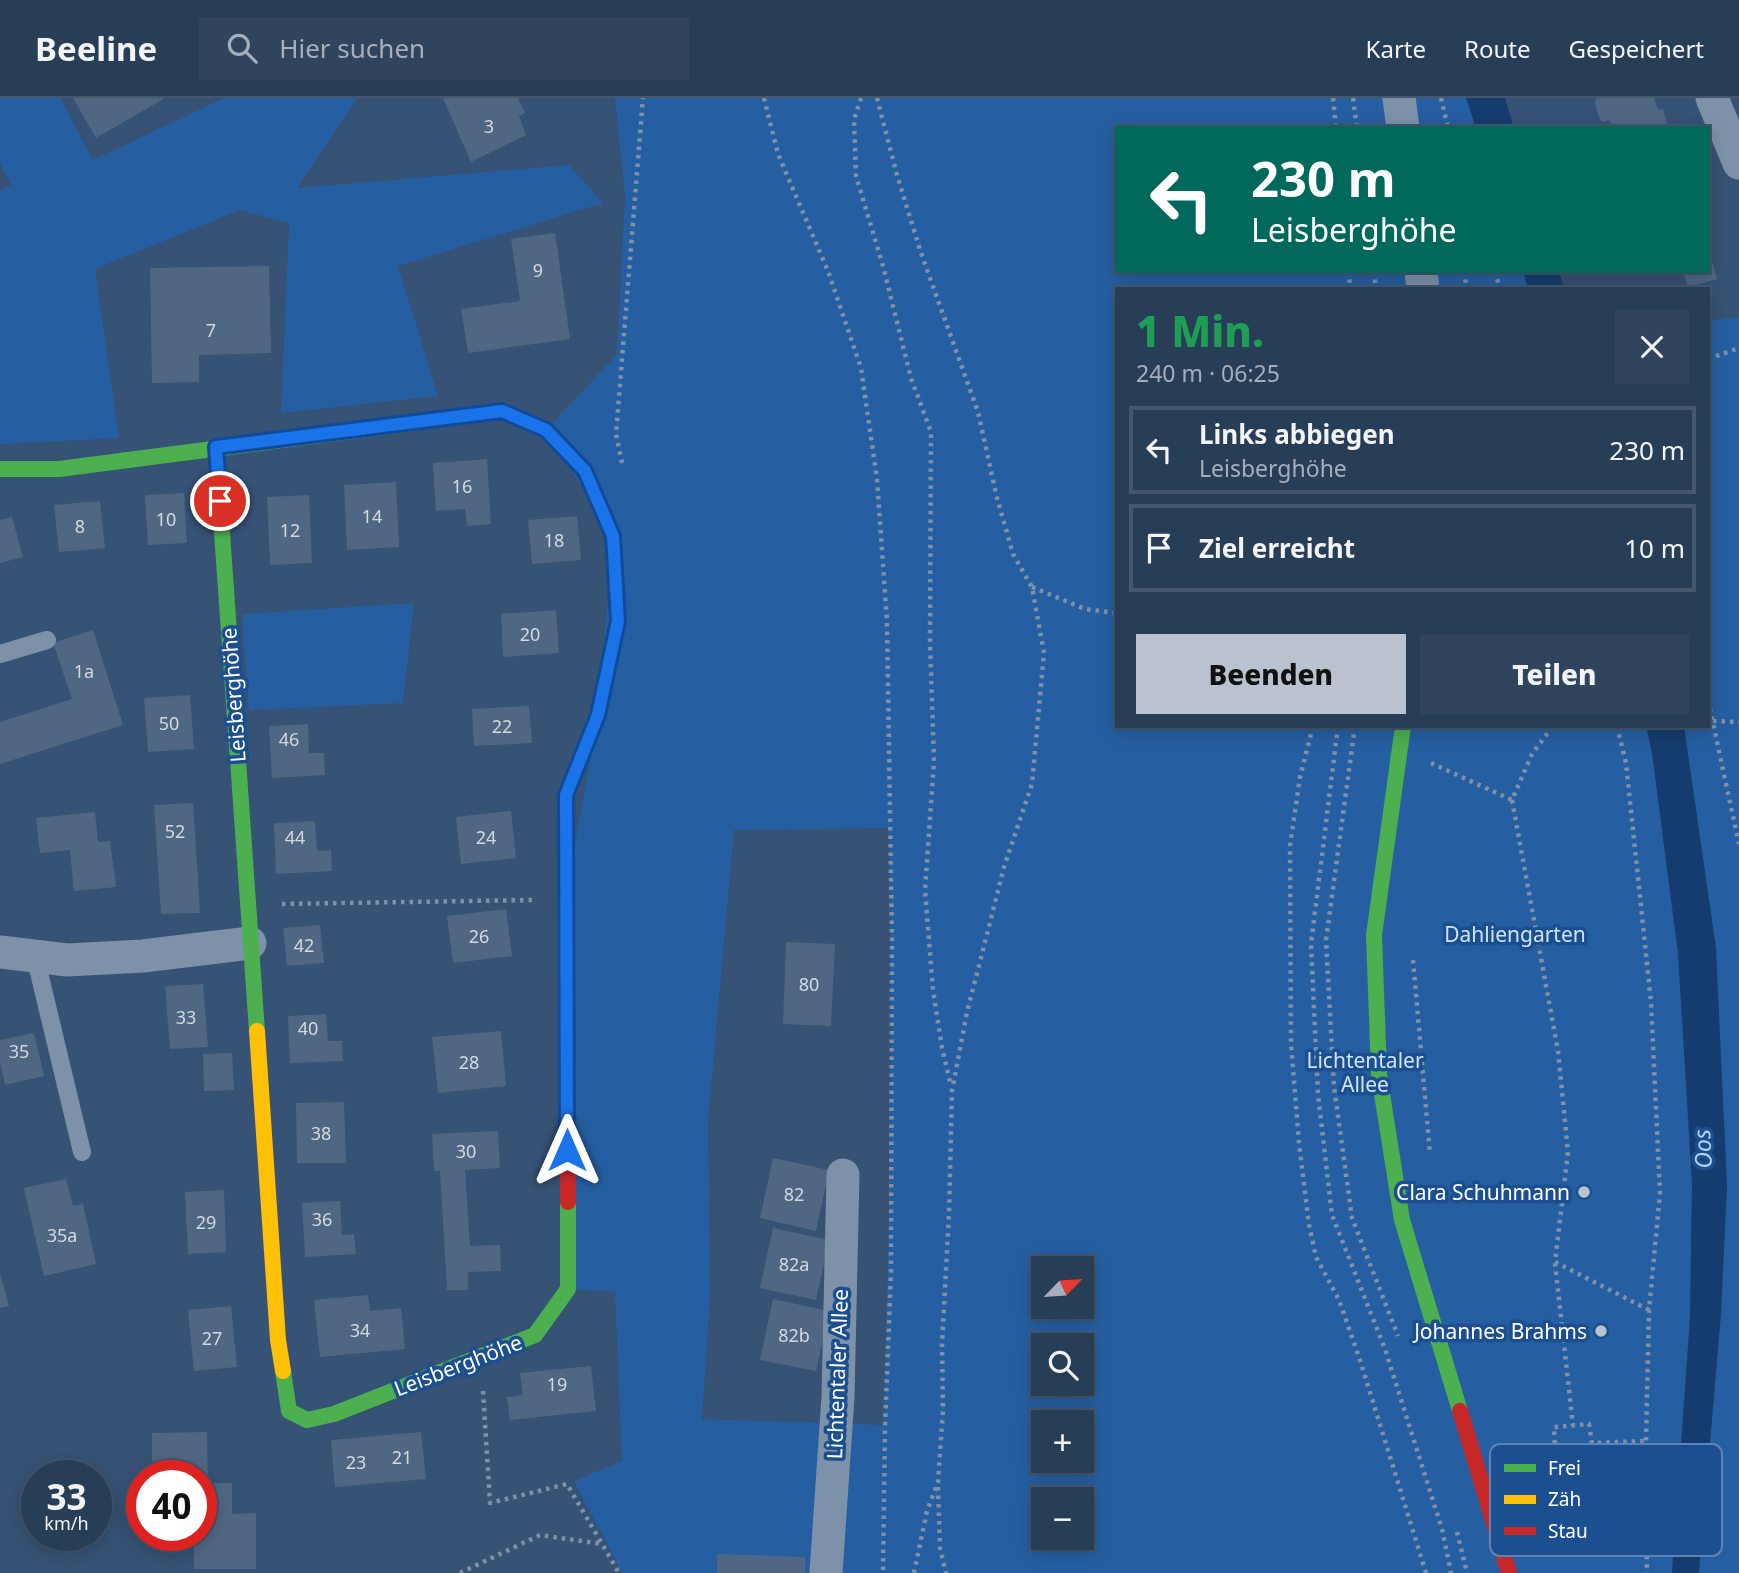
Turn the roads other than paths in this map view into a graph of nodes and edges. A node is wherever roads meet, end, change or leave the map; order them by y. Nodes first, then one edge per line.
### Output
1 (1399, 98) edge
2 (1712, 98) edge
3 (1403, 126) edge
4 (1739, 163) edge
5 (216, 447) junction
6 (0, 470) edge
7 (47, 640) dead end
8 (0, 654) edge
9 (1404, 728) edge
10 (250, 943) junction
11 (0, 952) edge
12 (35, 956) junction
13 (82, 1152) dead end
14 (843, 1175) dead end
15 (1490, 1508) edge
16 (1504, 1556) edge
17 (826, 1573) edge
18 (1509, 1573) edge

1 - 3 street
2 - 4 street
5 - 6 street, Leisberghöhe
5 - 10 street, Leisberghöhe
5 - 10 street, Leisberghöhe
7 - 8 lane
9 - 15 street
10 - 12 street
11 - 12 street
12 - 13 lane
14 - 17 street, Lichtentaler Allee
16 - 18 street

